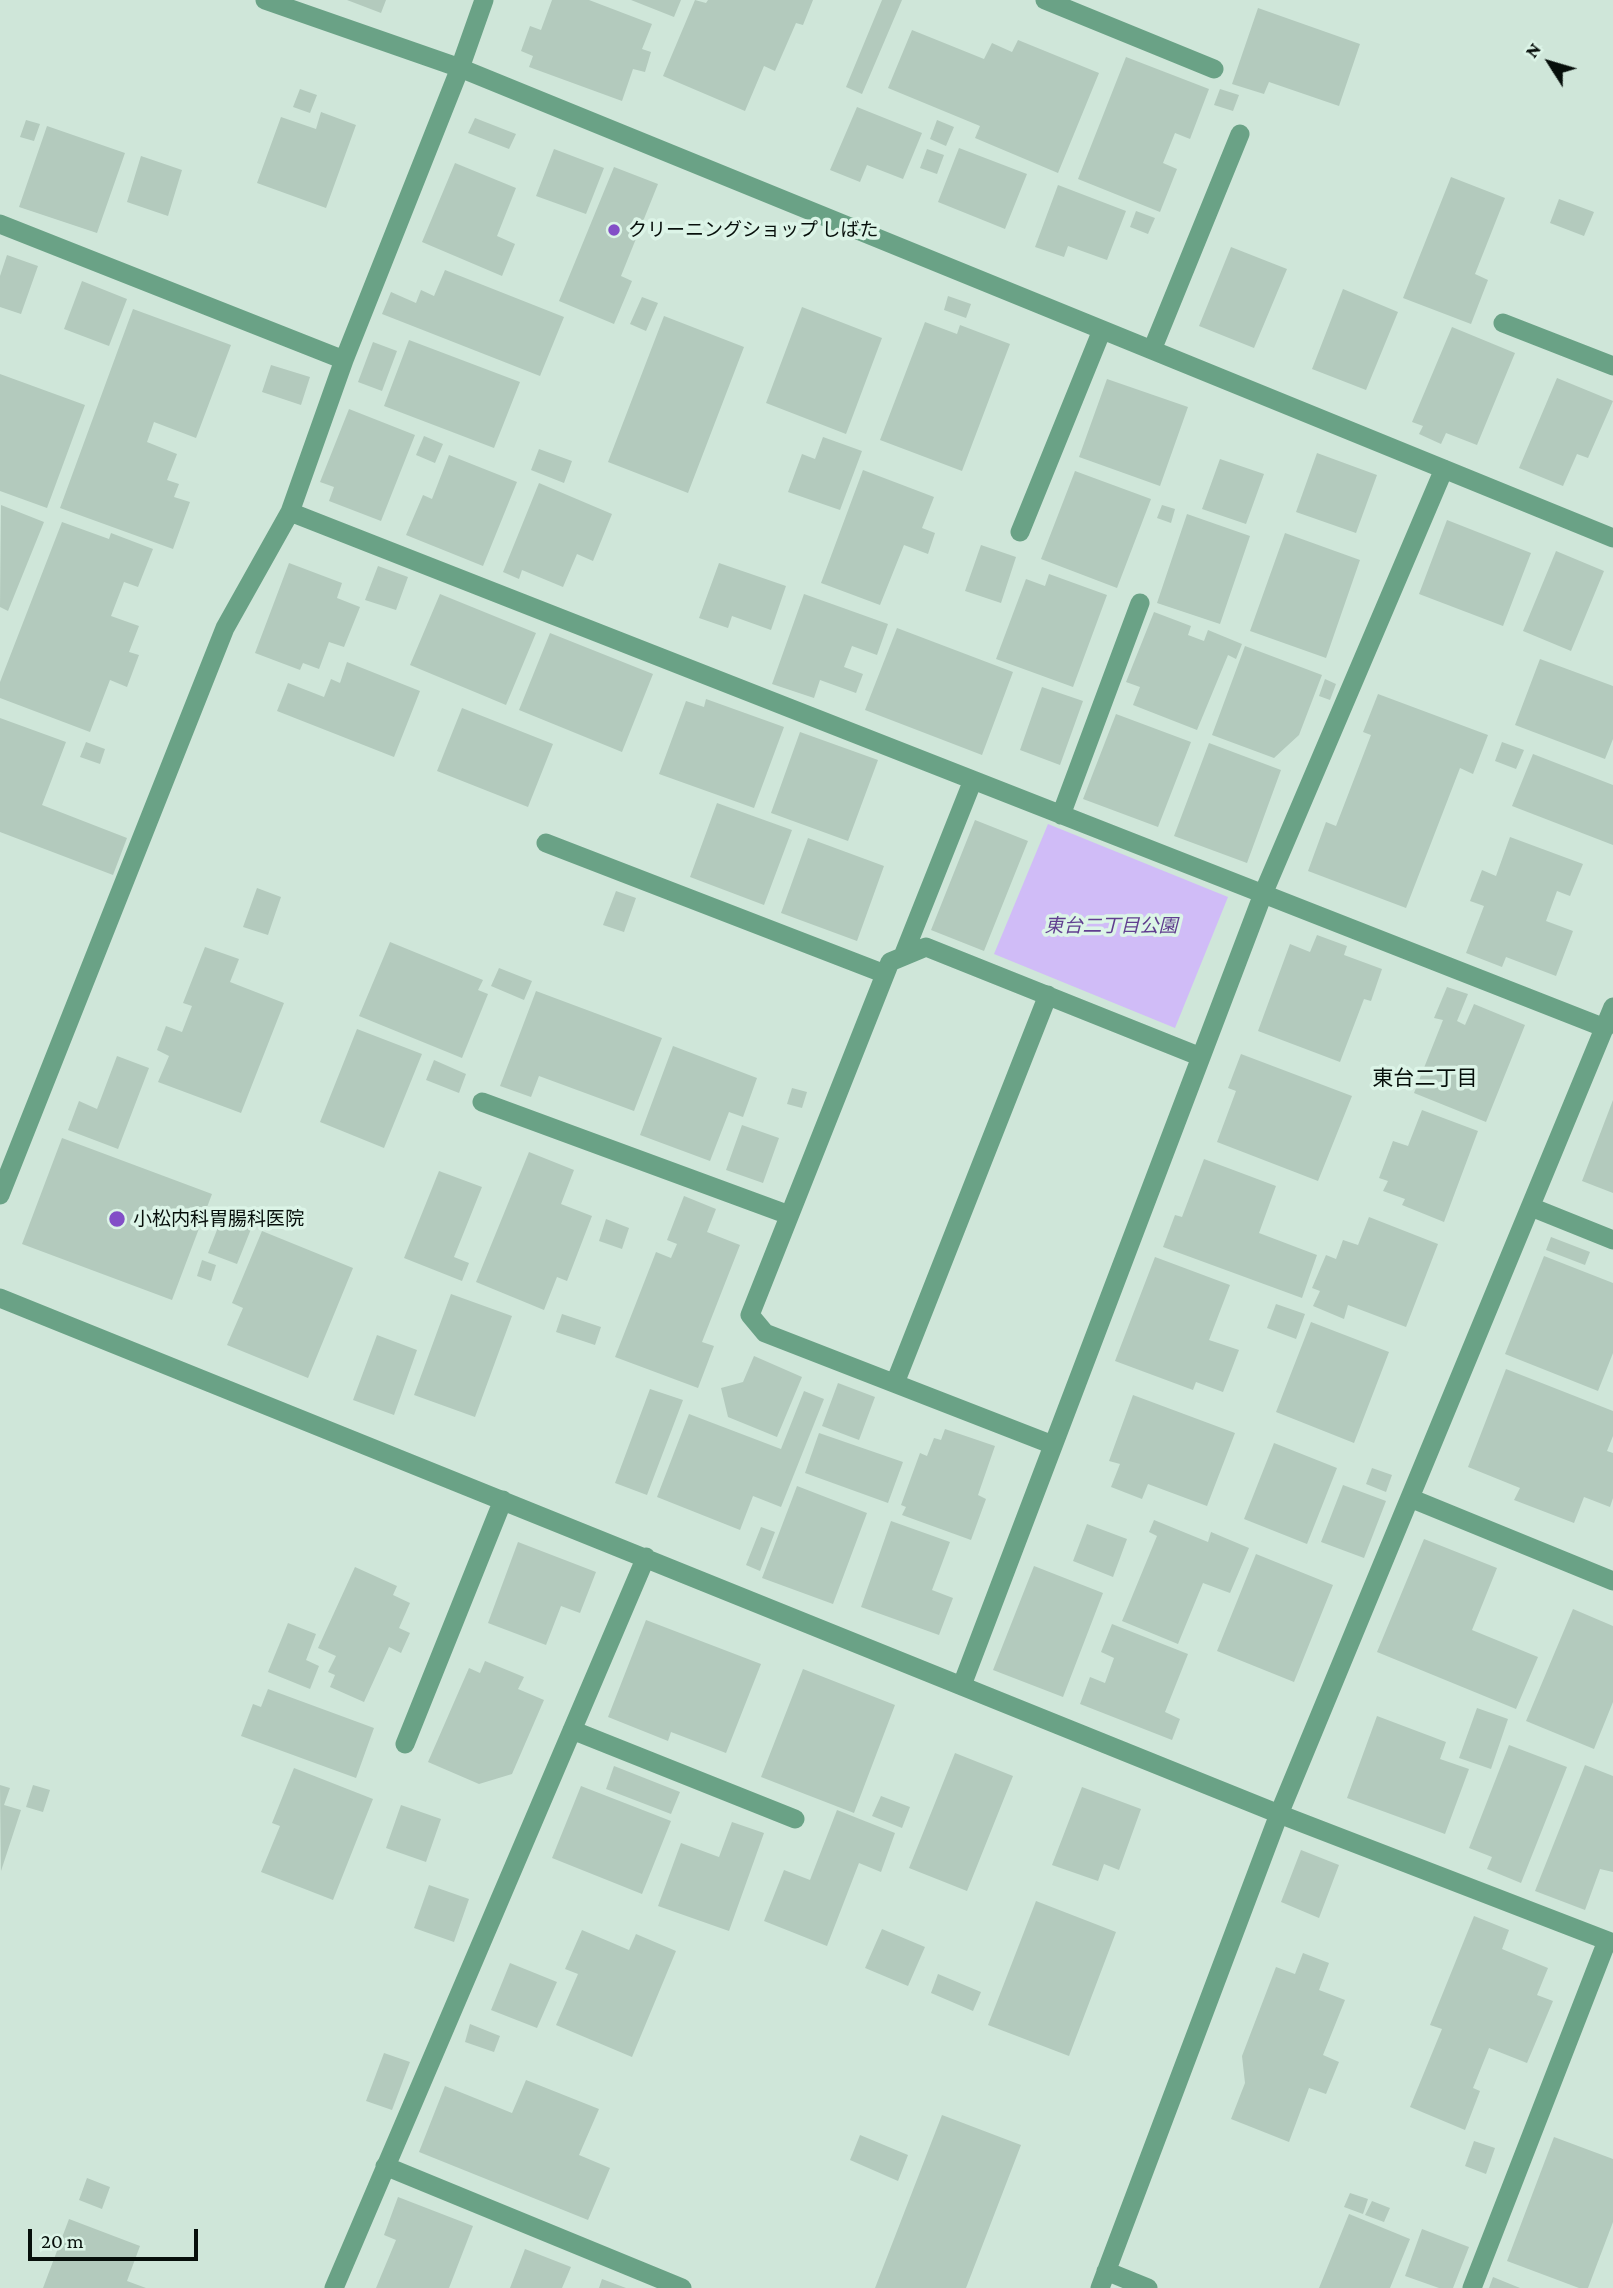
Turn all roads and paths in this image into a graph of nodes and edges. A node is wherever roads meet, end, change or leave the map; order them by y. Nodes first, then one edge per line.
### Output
1 (266, 0) edge
2 (484, 0) edge
3 (1045, 0) edge
4 (460, 68) junction
5 (1214, 69) dead end
6 (1241, 134) dead end
7 (0, 224) edge
8 (1503, 323) dead end
9 (1102, 330) junction
10 (1152, 350) junction
11 (344, 360) junction
12 (1613, 366) edge
13 (1444, 469) junction
14 (290, 512) junction
15 (1020, 532) dead end
16 (1613, 538) edge
17 (1140, 603) dead end
18 (973, 780) junction
19 (1061, 814) junction
20 (546, 843) dead end
21 (1263, 894) junction
22 (904, 956) junction
23 (885, 974) junction
24 (1048, 995) junction
25 (1613, 1007) edge
26 (1605, 1028) junction
27 (1200, 1057) junction
28 (482, 1102) dead end
29 (0, 1195) edge
30 (1531, 1207) junction
31 (789, 1215) junction
32 (1613, 1240) edge
33 (0, 1298) edge
34 (895, 1383) junction
35 (1053, 1445) junction
36 (1410, 1498) junction
37 (503, 1500) junction
38 (646, 1558) junction
39 (1613, 1581) edge
40 (962, 1685) junction
41 (572, 1730) junction
42 (405, 1744) dead end
43 (1279, 1814) junction
44 (795, 1819) dead end
45 (1610, 1942) edge
46 (385, 2166) junction
47 (1103, 2279) edge
48 (334, 2288) edge
49 (682, 2288) edge
50 (1148, 2288) edge
51 (1472, 2288) edge

1 - 4 street
2 - 4 street
3 - 5 street
4 - 9 street
4 - 11 street
6 - 10 street
7 - 11 street
8 - 12 street
9 - 10 street
9 - 15 street
10 - 13 street
11 - 14 street
13 - 16 street
13 - 21 street
14 - 18 street
14 - 29 street
17 - 19 street
18 - 19 street
18 - 22 street
19 - 21 street
20 - 23 street
21 - 26 street
21 - 27 street
22 - 23 street
22 - 24 street
23 - 31 street
24 - 27 street
24 - 34 street
25 - 26 street
26 - 30 street
27 - 35 street
28 - 31 street
30 - 32 street
30 - 36 street
31 - 34 street
33 - 37 street
34 - 35 street
35 - 40 street
36 - 39 street
36 - 43 street
37 - 38 street
37 - 42 street
38 - 40 street
38 - 41 street
40 - 43 street
41 - 44 street
41 - 46 street
43 - 45 street
43 - 47 street
45 - 51 street
46 - 48 street
46 - 49 street
47 - 50 street

